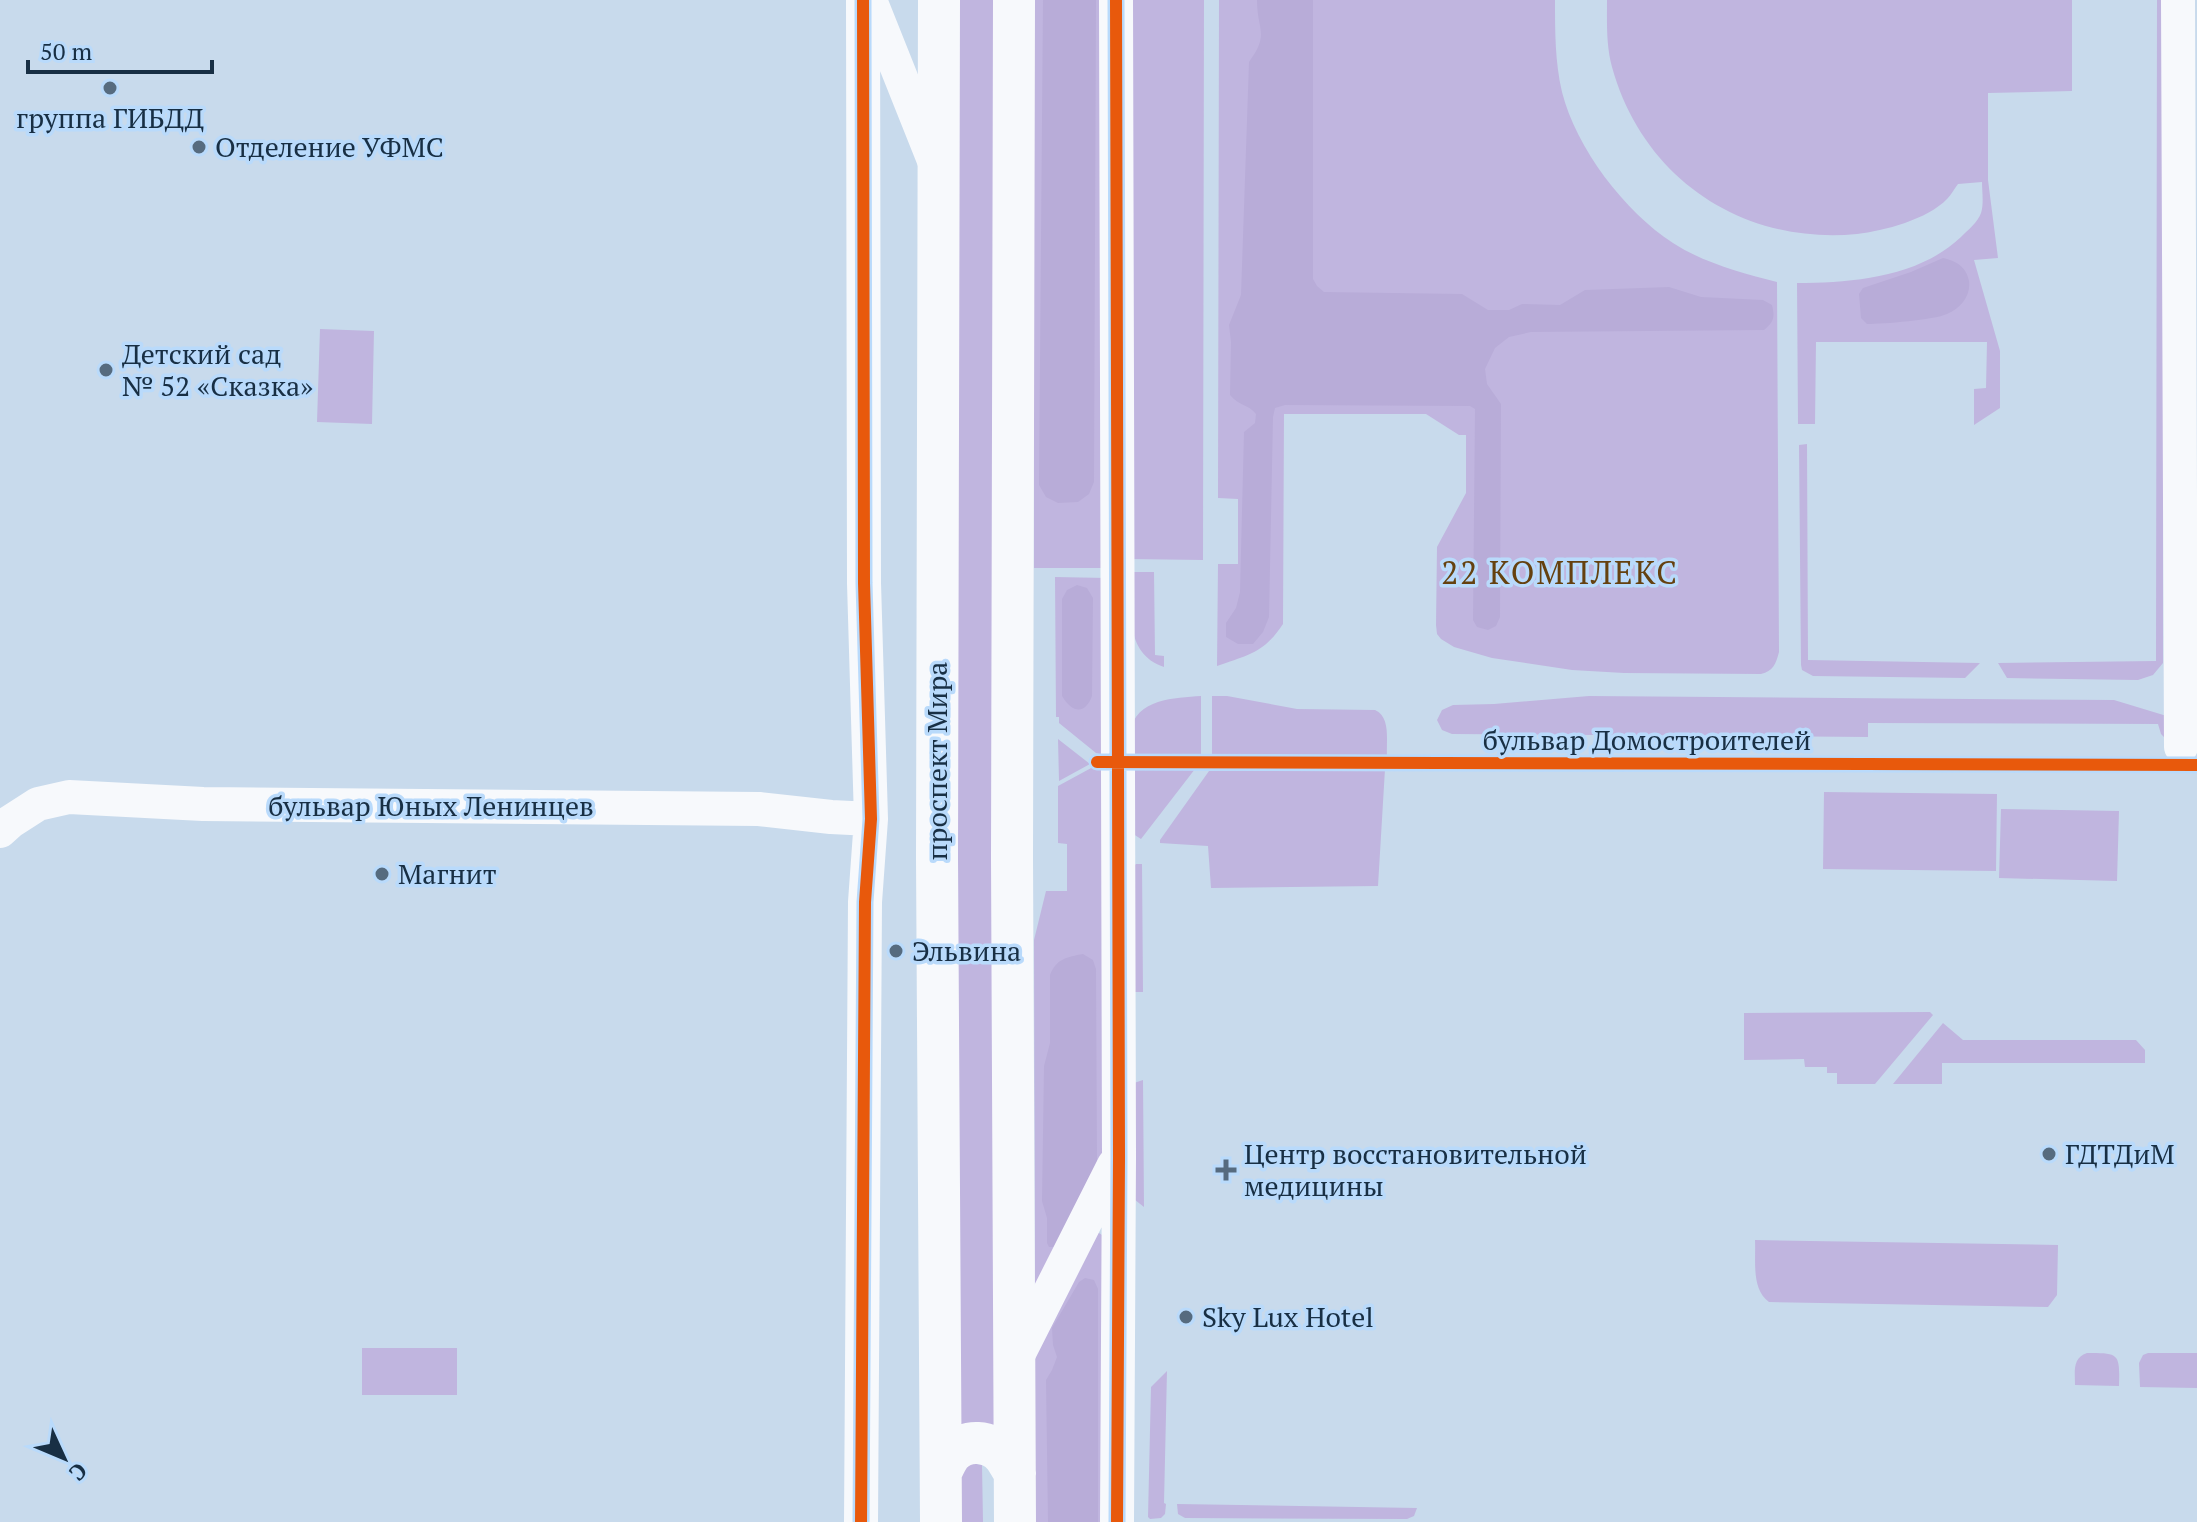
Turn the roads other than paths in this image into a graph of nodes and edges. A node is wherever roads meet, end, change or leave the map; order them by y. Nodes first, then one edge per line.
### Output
1 (863, 0) edge
2 (870, 0) edge
3 (939, 0) edge
4 (1014, 0) edge
5 (1116, 0) edge
6 (2178, 0) edge
7 (940, 176) junction
8 (2181, 747) dead end
9 (871, 819) junction
10 (0, 831) edge
11 (1119, 1157) junction
12 (1015, 1361) junction
13 (941, 1472) junction
14 (1015, 1473) junction
15 (861, 1522) edge
16 (941, 1522) edge
17 (1015, 1522) edge
18 (1117, 1522) edge

1 - 9 street
2 - 7 street
3 - 7 main road, проспект Мира
4 - 12 main road
5 - 11 street
6 - 8 street
7 - 13 main road, проспект Мира
9 - 10 street, бульвар Юных Ленинцев
9 - 15 street
11 - 12 street
11 - 18 street
12 - 14 main road
13 - 14 main road
13 - 16 main road, проспект Мира
14 - 17 main road

